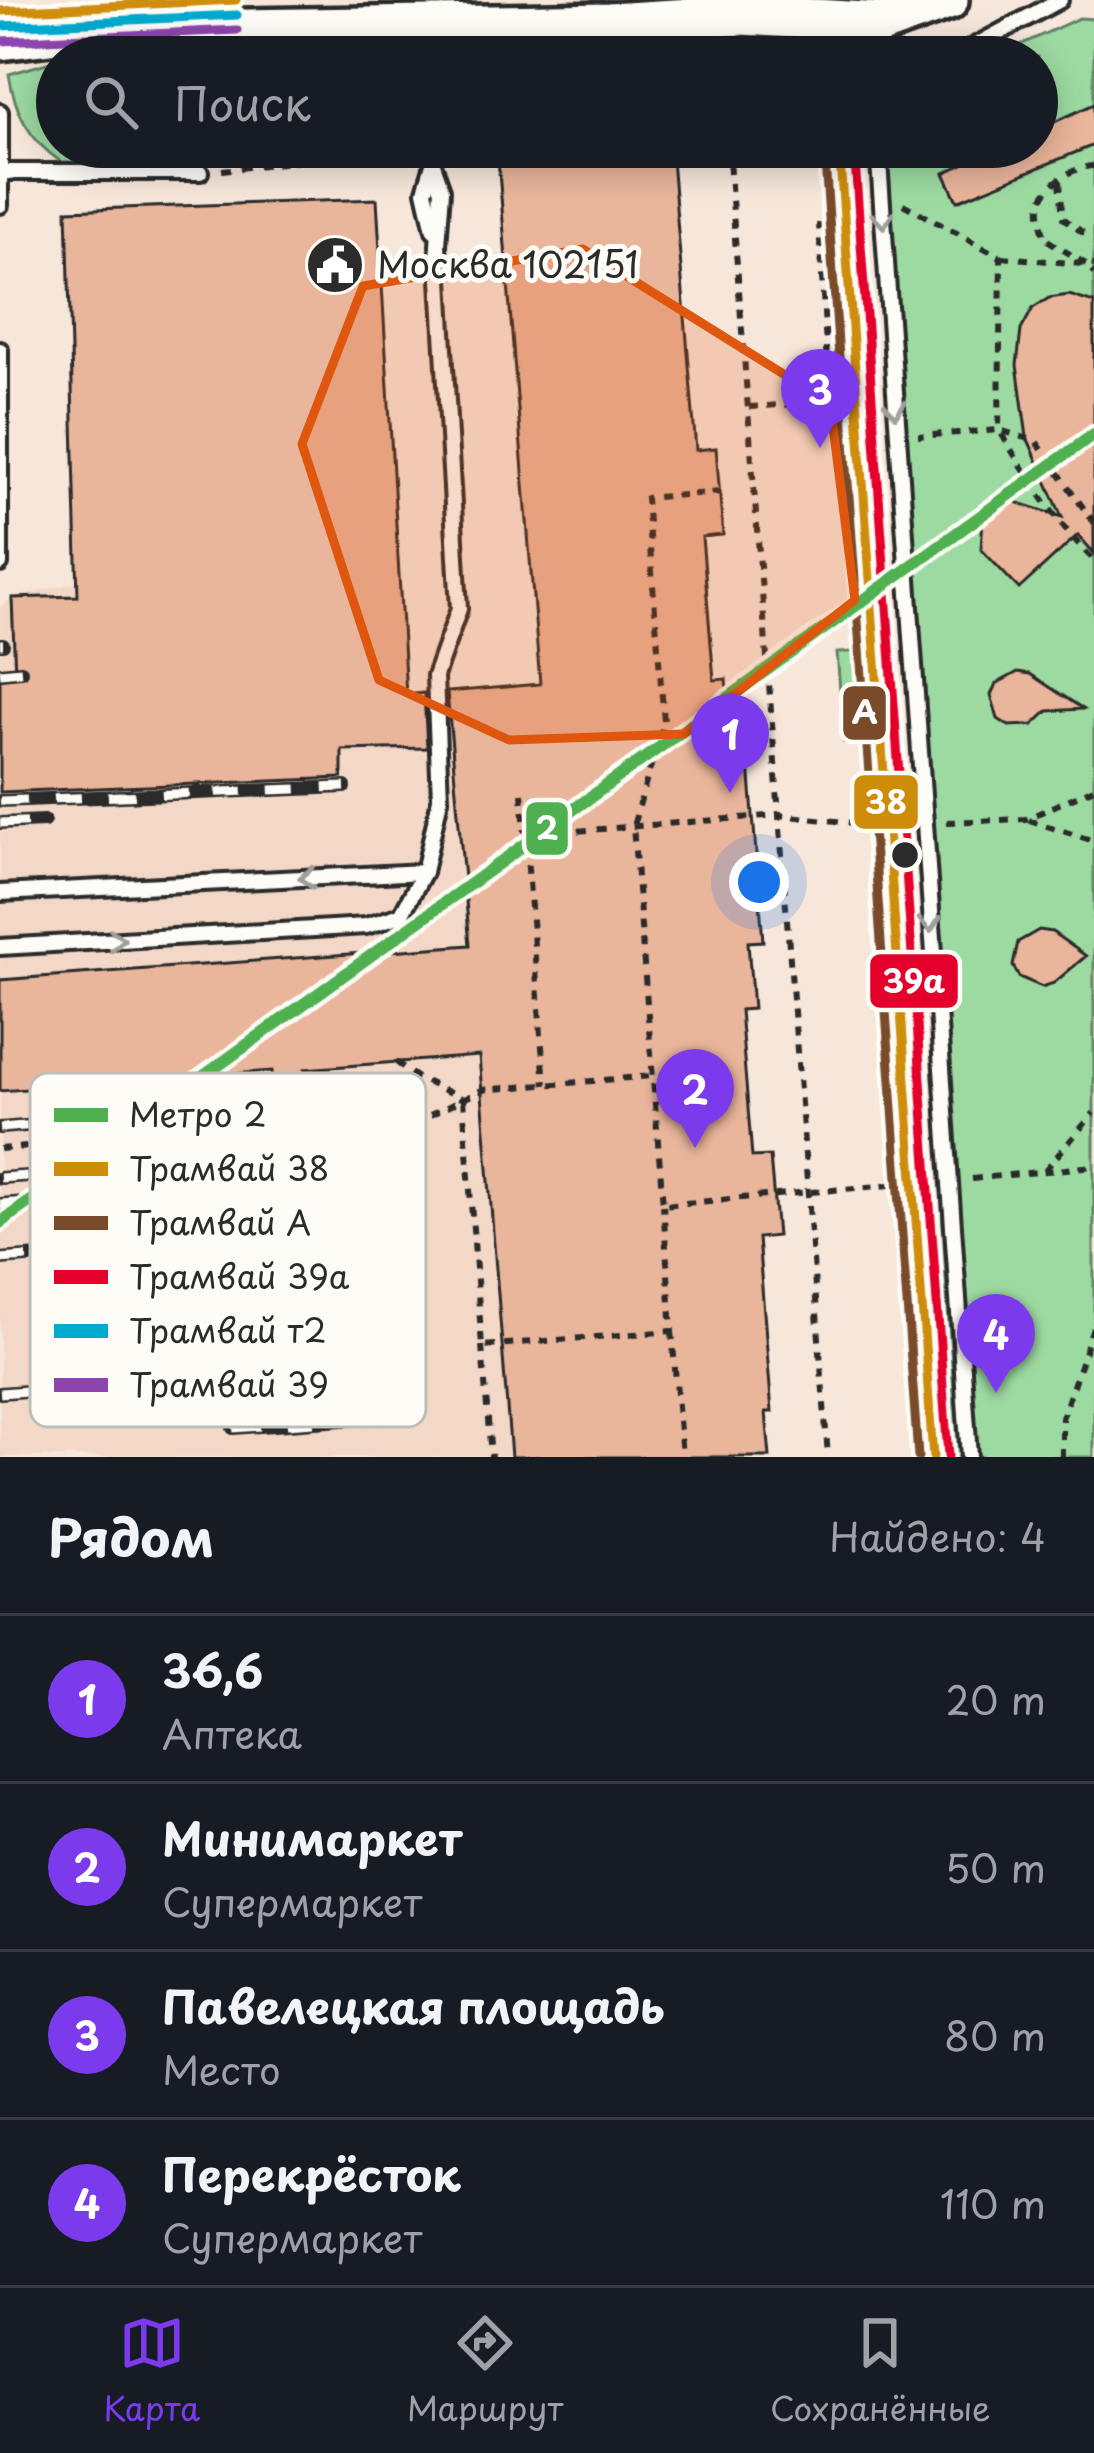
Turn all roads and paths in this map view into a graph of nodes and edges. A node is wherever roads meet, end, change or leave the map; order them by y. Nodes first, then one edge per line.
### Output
1 (948, 0) edge
2 (1060, 0) edge
3 (229, 36) edge
4 (480, 36) edge
5 (851, 36) edge
6 (875, 36) edge
7 (993, 36) edge
8 (0, 40) edge
9 (0, 112) edge
10 (1094, 166) edge
11 (235, 168) edge
12 (430, 168) edge
13 (730, 168) edge
14 (832, 168) edge
15 (845, 168) edge
16 (848, 168) edge
17 (879, 168) edge
18 (3, 172) edge
19 (200, 172) joint
20 (844, 173) junction
21 (1060, 181) junction
22 (902, 203) dead end
23 (0, 205) edge
24 (819, 224) dead end
25 (1094, 233) edge
26 (1001, 257) junction
27 (1091, 268) edge
28 (0, 350) edge
29 (829, 402) junction
30 (749, 407) junction
31 (999, 430) junction
32 (896, 438) junction
33 (868, 441) junction
34 (720, 492) dead end
35 (1094, 523) edge
36 (1094, 560) edge
37 (0, 565) edge
38 (522, 794) dead end
39 (753, 816) dead end
40 (1026, 819) dead end
41 (633, 826) junction
42 (525, 835) junction
43 (1094, 841) edge
44 (424, 872) junction
45 (0, 893) edge
46 (0, 947) edge
47 (396, 1062) dead end
48 (411, 1073) edge
49 (652, 1076) junction
50 (426, 1082) edge
51 (545, 1085) junction
52 (463, 1099) junction
53 (1094, 1113) edge
54 (426, 1117) edge
55 (30, 1147) edge
56 (0, 1149) edge
57 (1094, 1166) edge
58 (1043, 1173) junction
59 (1006, 1176) dead end
60 (890, 1186) dead end
61 (808, 1192) junction
62 (662, 1205) junction
63 (1094, 1324) edge
64 (672, 1331) junction
65 (482, 1346) junction
66 (491, 1457) edge
67 (682, 1457) edge
68 (828, 1457) edge
69 (940, 1457) edge
70 (969, 1457) edge
71 (1061, 1457) edge

1 - 6 main road
2 - 7 lane
3 - 8 main road
4 - 5 main road
9 - 18 lane
10 - 21 path
11 - 19 path
12 - 44 lane
13 - 30 path
14 - 20 path
15 - 20 lane
16 - 20 lane
17 -> 32 lane
18 - 19 lane
18 - 23 lane
20 - 33 lane
21 - 25 path
21 - 27 path
22 - 26 path
24 - 29 path
26 - 27 path
26 - 31 path
28 - 37 lane
29 - 30 path
29 - 33 path
30 - 61 path
31 - 32 path
31 - 35 path
31 - 36 path
32 -> 70 lane
33 - 69 lane
34 - 41 path
38 - 42 path
39 - 41 path
40 - 43 path
41 - 42 path
41 - 49 path
42 - 51 path
44 -> 45 lane
46 -> 44 lane
47 - 48 path
49 - 51 path
49 - 62 path
50 - 52 path
51 - 52 path
52 - 54 path
52 - 65 path
53 - 58 path
55 - 56 path
57 - 58 path
58 - 59 path
60 - 61 path
61 - 62 path
61 - 68 path
62 - 64 path
63 - 71 path
64 - 65 path
64 - 67 path
65 - 66 path

